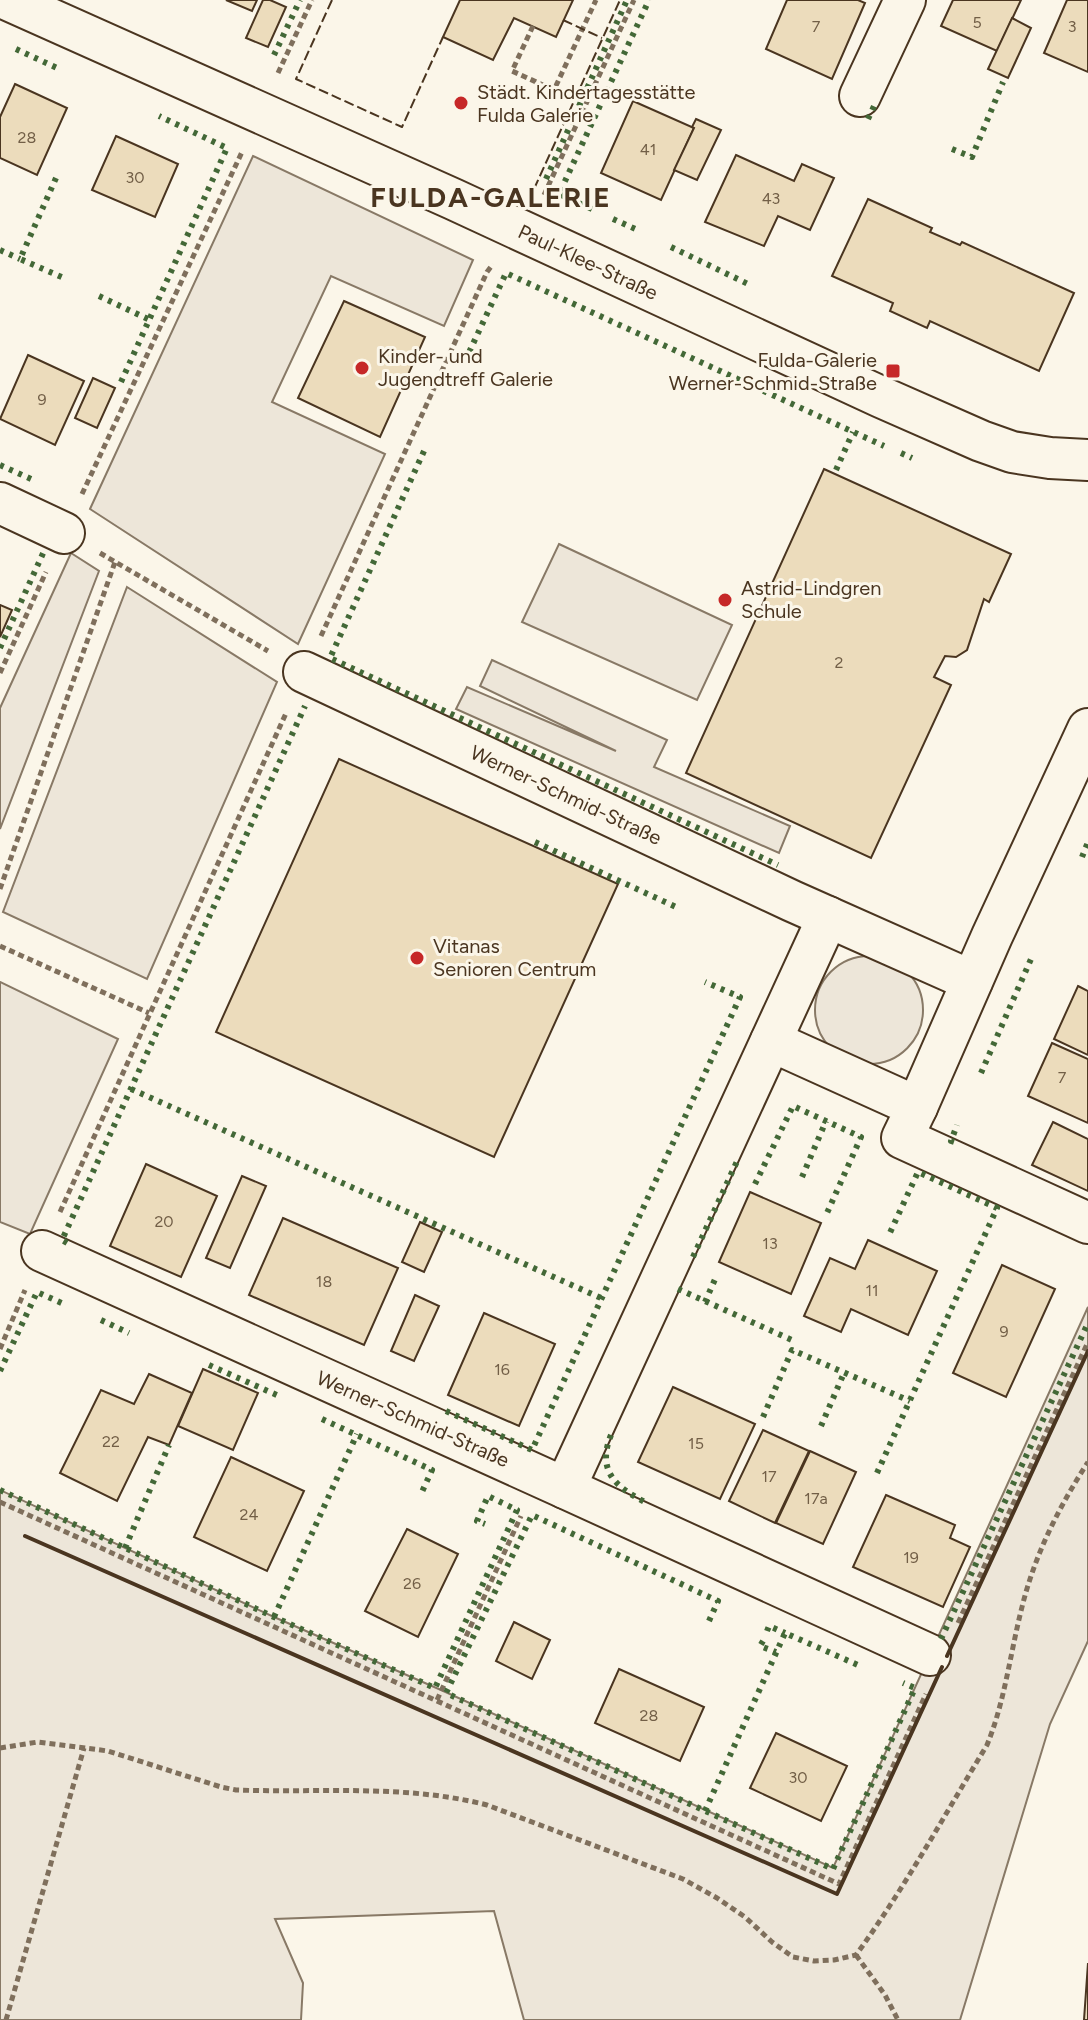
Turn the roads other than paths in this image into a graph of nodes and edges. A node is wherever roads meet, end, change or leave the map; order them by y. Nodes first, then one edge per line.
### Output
1 (8, 0) edge
2 (905, 0) edge
3 (860, 96) dead end
4 (1088, 460) edge
5 (0, 503) edge
6 (64, 533) road end
7 (304, 672) road end
8 (1088, 729) edge
9 (828, 917) junction
10 (972, 981) junction
11 (771, 1041) junction
12 (917, 1107) junction
13 (1088, 1223) edge
14 (42, 1251) road end
15 (565, 1488) junction
16 (938, 1657) road end

1 - 4 street, Paul-Klee-Straße
2 - 3 street
5 - 6 street
7 - 9 street, Werner-Schmid-Straße
8 - 10 street
9 - 10 street, Werner-Schmid-Straße
9 - 11 street
10 - 12 street
11 - 12 street
11 - 15 street
12 - 13 street
14 - 15 street, Werner-Schmid-Straße
15 - 16 street, Werner-Schmid-Straße

